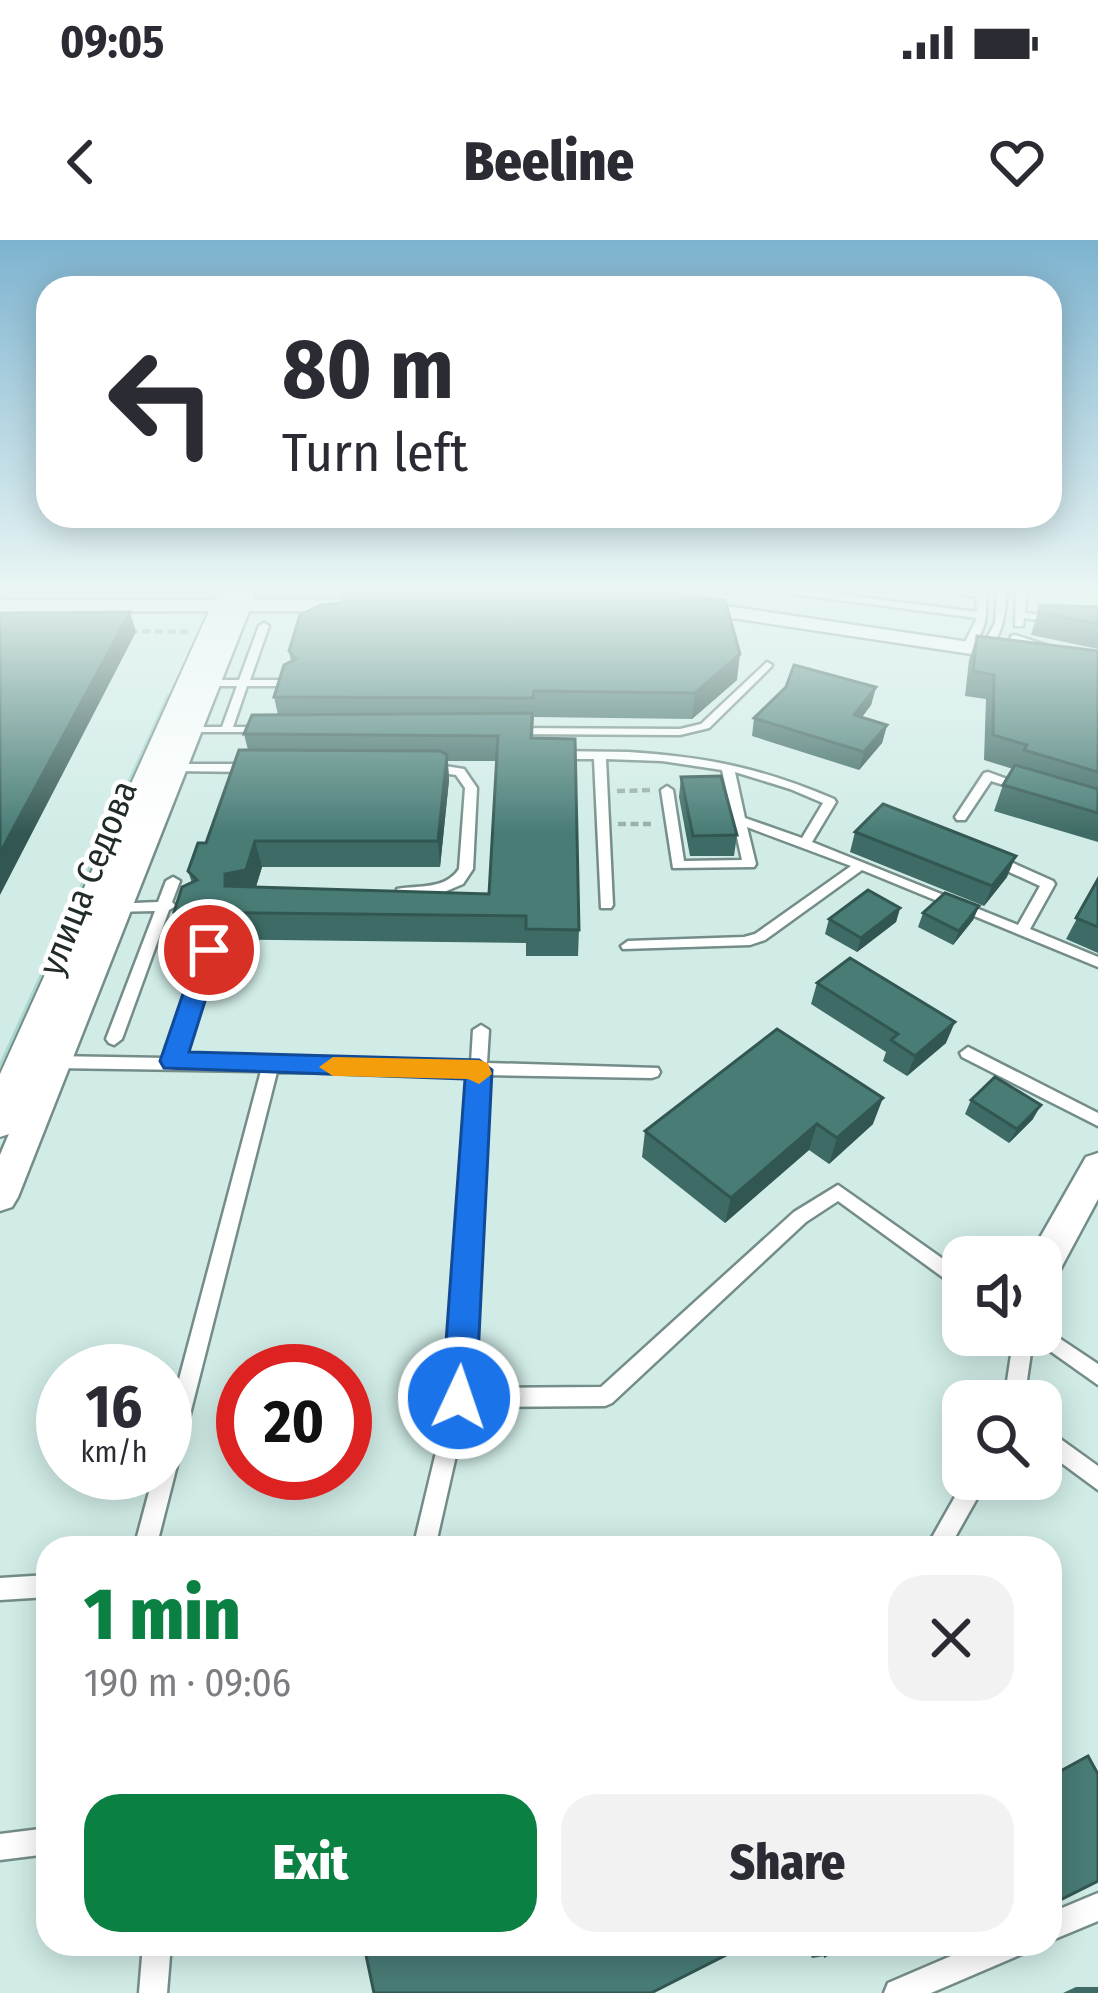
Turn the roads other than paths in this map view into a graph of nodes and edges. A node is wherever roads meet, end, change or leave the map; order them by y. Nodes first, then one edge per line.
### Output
1 (204, 671) edge
2 (213, 671) edge
3 (248, 671) edge
4 (761, 671) edge
5 (209, 683) junction
6 (244, 683) junction
7 (292, 683) edge
8 (179, 730) junction
9 (226, 730) junction
10 (286, 730) edge
11 (493, 731) edge
12 (541, 754) edge
13 (600, 755) junction
14 (727, 765) junction
15 (406, 767) edge
16 (174, 768) junction
17 (260, 768) edge
18 (1032, 789) edge
19 (667, 790) dead end
20 (961, 817) dead end
21 (741, 821) junction
22 (806, 842) junction
23 (983, 855) edge
24 (858, 868) junction
25 (172, 881) dead end
26 (378, 892) edge
27 (194, 905) edge
28 (606, 905) dead end
29 (163, 907) junction
30 (105, 908) junction
31 (1021, 932) junction
32 (628, 946) dead end
33 (209, 950) dead end
34 (1098, 962) edge
35 (481, 1030) dead end
36 (113, 1039) dead end
37 (968, 1053) dead end
38 (41, 1061) junction
39 (173, 1061) junction
40 (271, 1065) junction
41 (479, 1070) junction
42 (652, 1072) dead end
43 (1098, 1120) edge
44 (0, 1121) edge
45 (1098, 1167) edge
46 (0, 1197) edge
47 (1060, 1236) edge
48 (942, 1269) edge
49 (1062, 1350) edge
50 (192, 1369) edge
51 (1098, 1376) edge
52 (459, 1398) junction
53 (1062, 1451) edge
54 (1098, 1479) edge
55 (158, 1500) edge
56 (965, 1500) edge
57 (148, 1536) edge
58 (427, 1536) edge
59 (944, 1536) edge
60 (36, 1587) edge
61 (0, 1589) edge
62 (36, 1842) edge
63 (0, 1847) edge
64 (1098, 1906) edge
65 (1062, 1922) edge
66 (156, 1956) edge
67 (984, 1956) edge
68 (153, 1993) edge
69 (898, 1993) edge

1 - 8 street, улица Седова
2 - 5 street, улица Седова
3 - 6 lane
4 - 11 lane
5 - 6 lane
5 - 8 street, улица Седова
6 - 7 lane
6 - 9 lane
8 - 9 lane
8 - 16 street, улица Седова
8 - 30 street, улица Седова
9 - 10 lane
12 - 13 lane
13 - 14 lane
13 - 28 lane
14 - 21 lane
14 - 22 lane
15 - 26 lane
16 - 17 lane
16 - 30 street, улица Седова
18 - 20 lane
19 - 21 lane
21 - 22 lane
22 - 24 lane
23 - 31 lane
24 - 31 lane
24 - 32 lane
25 - 29 lane
27 - 29 lane
29 - 30 lane
29 - 36 lane
30 - 38 street, улица Седова
31 - 34 lane
33 - 39 lane
35 - 41 lane
37 - 43 lane
38 - 39 lane
38 - 44 street, улица Седова
38 - 46 street, улица Седова
39 - 40 lane
40 - 41 lane
40 - 50 lane
41 - 42 lane
41 - 52 lane
45 - 47 street
48 - 52 lane
49 - 51 lane
52 - 58 lane
53 - 54 lane
55 - 57 lane
56 - 59 lane
60 - 61 lane
62 - 63 lane
64 - 65 lane
66 - 68 lane
67 - 69 lane

